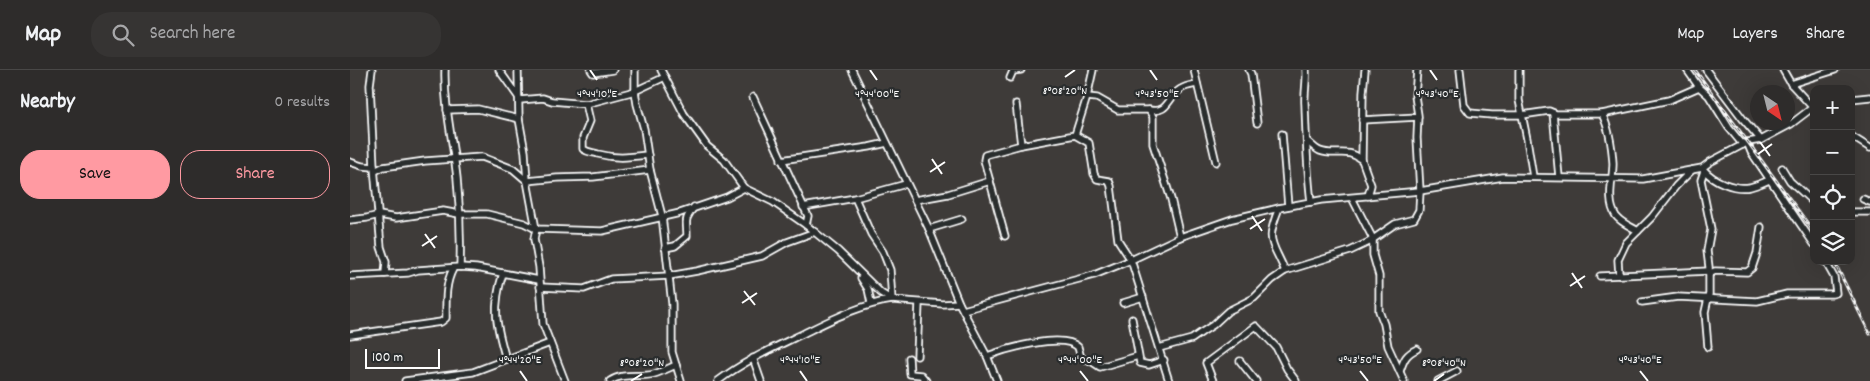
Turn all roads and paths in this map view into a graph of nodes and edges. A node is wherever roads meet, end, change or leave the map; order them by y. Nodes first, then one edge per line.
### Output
1 (372, 70) edge
2 (445, 70) edge
3 (500, 70) edge
4 (518, 70) edge
5 (591, 70) edge
6 (613, 70) edge
7 (635, 70) edge
8 (661, 70) edge
9 (852, 70) edge
10 (1021, 70) edge
11 (1093, 70) edge
12 (1194, 70) edge
13 (1249, 70) edge
14 (1306, 70) edge
15 (1366, 70) edge
16 (1416, 70) edge
17 (1460, 70) edge
18 (1519, 70) edge
19 (1687, 70) edge
20 (1706, 70) edge
21 (1783, 70) edge
22 (1835, 70) edge
23 (665, 77) junction
24 (1010, 78) dead end
25 (1197, 84) junction
26 (1790, 84) junction
27 (1699, 87) junction
28 (636, 91) junction
29 (753, 97) dead end
30 (1087, 97) junction
31 (1870, 97) edge
32 (1855, 99) edge
33 (520, 100) junction
34 (586, 104) junction
35 (1016, 104) dead end
36 (1810, 105) edge
37 (1145, 109) junction
38 (447, 110) junction
39 (1810, 110) edge
40 (1553, 113) junction
41 (1602, 114) junction
42 (1522, 115) junction
43 (1418, 117) junction
44 (519, 119) junction
45 (1362, 120) junction
46 (1257, 123) dead end
47 (1282, 134) dead end
48 (1076, 135) junction
49 (1855, 139) edge
50 (1760, 140) junction
51 (1308, 141) junction
52 (888, 142) junction
53 (1745, 144) junction
54 (1021, 145) junction
55 (1870, 148) edge
56 (648, 155) junction
57 (454, 160) junction
58 (781, 160) junction
59 (1362, 160) junction
60 (350, 162) edge
61 (1216, 162) dead end
62 (1782, 168) dead end
63 (374, 169) junction
64 (650, 170) junction
65 (1692, 170) junction
66 (1703, 170) junction
67 (1533, 177) junction
68 (1560, 177) junction
69 (1612, 179) junction
70 (1770, 180) junction
71 (527, 181) junction
72 (990, 182) junction
73 (906, 184) junction
74 (1371, 185) junction
75 (744, 188) junction
76 (1420, 191) junction
77 (1381, 194) junction
78 (1368, 196) junction
79 (855, 198) junction
80 (1352, 198) junction
81 (1810, 199) edge
82 (1864, 199) dead end
83 (915, 200) junction
84 (1311, 202) junction
85 (1870, 202) edge
86 (1288, 206) junction
87 (694, 207) junction
88 (803, 208) junction
89 (1279, 208) junction
90 (1855, 212) edge
91 (1870, 212) edge
92 (460, 214) junction
93 (379, 215) junction
94 (662, 216) junction
95 (962, 219) dead end
96 (350, 220) edge
97 (806, 225) junction
98 (1761, 227) dead end
99 (536, 229) junction
100 (929, 229) junction
101 (1638, 231) junction
102 (815, 232) junction
103 (1005, 236) dead end
104 (1180, 237) junction
105 (1810, 238) edge
106 (1373, 239) junction
107 (665, 248) junction
108 (1131, 260) junction
109 (1827, 265) edge
110 (456, 268) junction
111 (857, 271) junction
112 (1285, 271) junction
113 (503, 273) junction
114 (1709, 273) junction
115 (384, 274) junction
116 (1619, 275) junction
117 (350, 276) edge
118 (669, 276) junction
119 (1600, 276) dead end
120 (539, 280) junction
121 (540, 287) junction
122 (1143, 297) junction
123 (1708, 298) junction
124 (892, 300) junction
125 (1123, 302) dead end
126 (1642, 302) dead end
127 (871, 303) junction
128 (919, 303) junction
129 (959, 303) junction
130 (963, 310) junction
131 (1132, 319) dead end
132 (350, 335) edge
133 (550, 343) junction
134 (1708, 347) dead end
135 (1160, 348) junction
136 (1416, 349) dead end
137 (917, 356) dead end
138 (987, 356) junction
139 (1138, 356) junction
140 (1405, 356) junction
141 (753, 358) junction
142 (908, 358) dead end
143 (1393, 358) junction
144 (506, 359) junction
145 (1164, 360) junction
146 (1240, 362) dead end
147 (676, 365) junction
148 (1400, 370) junction
149 (1457, 371) dead end
150 (621, 379) edge
151 (405, 381) edge
152 (565, 381) edge
153 (610, 381) edge
154 (681, 381) edge
155 (718, 381) edge
156 (761, 381) edge
157 (926, 381) edge
158 (997, 381) edge
159 (1169, 381) edge
160 (1213, 381) edge
161 (1256, 381) edge
162 (1296, 381) edge
163 (1404, 381) edge
164 (1438, 381) edge

1 - 63 street
2 - 38 street
3 - 33 street
4 - 33 street
5 - 6 street
7 - 28 street
8 - 23 street
9 - 52 street
10 - 24 street
11 - 30 street
12 - 25 street
13 - 46 street
14 - 51 street
15 - 45 street
16 - 43 street
17 - 42 street
18 - 42 street
19 - 27 street
20 - 50 street
21 - 26 street
22 - 26 street
23 - 28 street
23 - 75 street
25 - 37 street
25 - 61 street
26 - 36 street
27 - 41 street
27 - 53 street
28 - 34 street
28 - 56 street
29 - 58 street
30 - 37 street
30 - 48 street
31 - 32 street
33 - 34 street
33 - 44 street
34 - 56 street
35 - 54 street
37 - 104 street
38 - 44 street
38 - 57 street
39 - 50 street
40 - 41 street
40 - 42 street
40 - 68 street
41 - 69 street
42 - 67 street
43 - 45 street
43 - 76 street
44 - 71 street
45 - 59 street
47 - 86 street
48 - 54 street
48 - 108 street
49 - 55 street
50 - 53 street
51 - 59 street
51 - 84 street
52 - 58 street
52 - 73 street
53 - 66 street
53 - 70 street
54 - 72 street
56 - 64 street
57 - 63 street
57 - 71 street
57 - 92 street
58 - 88 street
59 - 74 street
60 - 63 street
62 - 81 street
63 - 93 street
64 - 71 street
64 - 94 street
65 - 66 street
65 - 69 street
65 - 101 street
66 - 70 street
66 - 114 street
67 - 68 street
67 - 76 street
68 - 69 street
69 - 101 street
70 - 105 street
71 - 99 street
72 - 83 street
72 - 103 street
73 - 79 street
73 - 83 street
74 - 77 street
74 - 78 street
75 - 87 street
75 - 97 street
76 - 77 street
76 - 106 street
77 - 78 street
78 - 80 street
79 - 88 street
79 - 124 street
80 - 84 street
80 - 106 street
82 - 85 street
83 - 100 street
84 - 86 street
86 - 89 street
87 - 94 street
87 - 107 street
88 - 97 street
89 - 104 street
89 - 112 street
90 - 91 street
92 - 93 street
92 - 99 street
92 - 110 street
93 - 96 street
93 - 115 street
94 - 99 street
94 - 107 street
95 - 100 street
97 - 102 street
98 - 114 street
99 - 120 street
100 - 129 street
101 - 116 street
102 - 111 street
102 - 118 street
104 - 108 street
106 - 112 street
106 - 143 street
107 - 118 street
108 - 122 street
108 - 130 street
109 - 123 street
110 - 113 street
110 - 115 street
110 - 132 street
111 - 124 street
111 - 127 street
112 - 135 street
113 - 120 street
113 - 144 street
114 - 116 street
114 - 123 street
115 - 117 street
116 - 119 street
118 - 121 street
118 - 147 street
120 - 121 street
121 - 133 street
122 - 125 street
122 - 135 street
123 - 126 street
123 - 134 street
124 - 127 street
124 - 128 street
127 - 141 street
128 - 129 street
128 - 137 street
129 - 130 street
130 - 138 street
131 - 139 street
133 - 144 street
133 - 152 street
135 - 145 street
136 - 140 street
138 - 139 street
138 - 158 street
139 - 145 street
140 - 143 street
140 - 148 street
141 - 155 street
141 - 156 street
142 - 157 street
143 - 148 street
144 - 151 street
145 - 159 street
146 - 161 street
147 - 150 street
147 - 154 street
148 - 163 street
149 - 164 street
150 - 153 street
160 - 162 street

